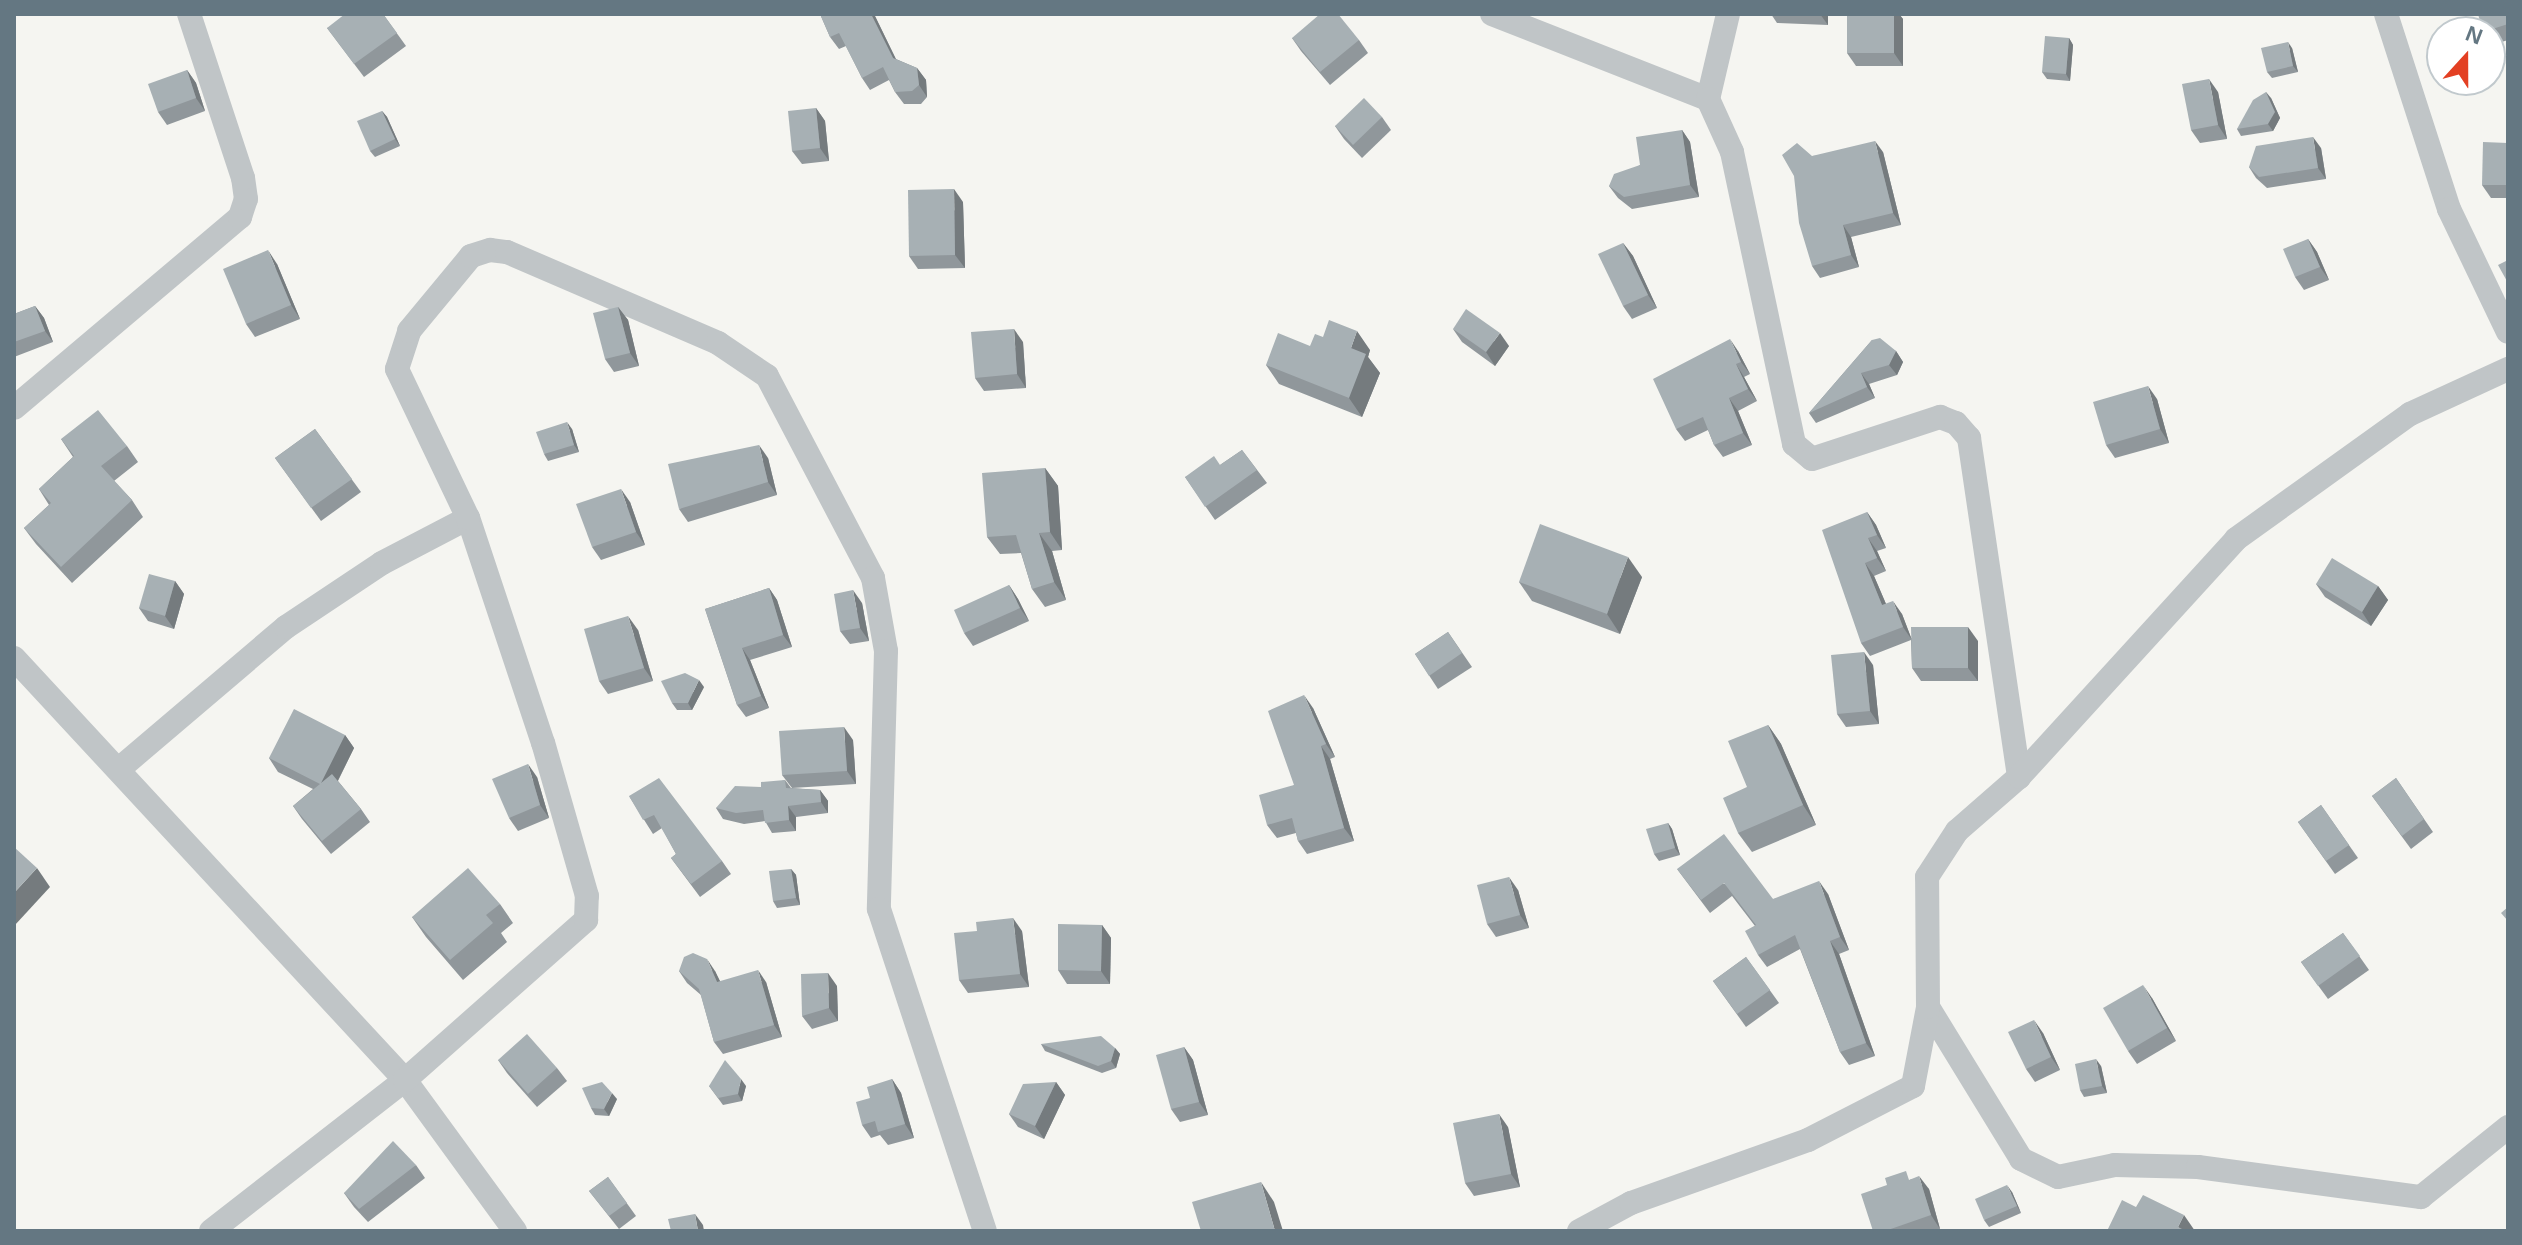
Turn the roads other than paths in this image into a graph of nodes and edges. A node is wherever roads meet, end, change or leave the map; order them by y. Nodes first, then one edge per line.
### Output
1 (189, 14) edge
2 (1492, 14) edge
3 (1728, 14) edge
4 (2386, 14) edge
5 (1708, 99) junction
6 (2508, 332) edge
7 (2508, 369) edge
8 (14, 408) edge
9 (468, 518) junction
10 (14, 658) edge
11 (119, 769) junction
12 (2019, 777) junction
13 (1928, 1007) junction
14 (405, 1080) junction
15 (2508, 1127) edge
16 (211, 1231) edge
17 (515, 1231) edge
18 (985, 1231) edge
19 (1579, 1231) edge

1 - 8 street
2 - 5 street
3 - 5 street
4 - 6 street
5 - 12 street
7 - 12 street
9 - 11 street
9 - 14 street
9 - 18 street
10 - 11 street
11 - 14 street
12 - 13 street
13 - 15 street
13 - 19 street
14 - 16 street
14 - 17 street

